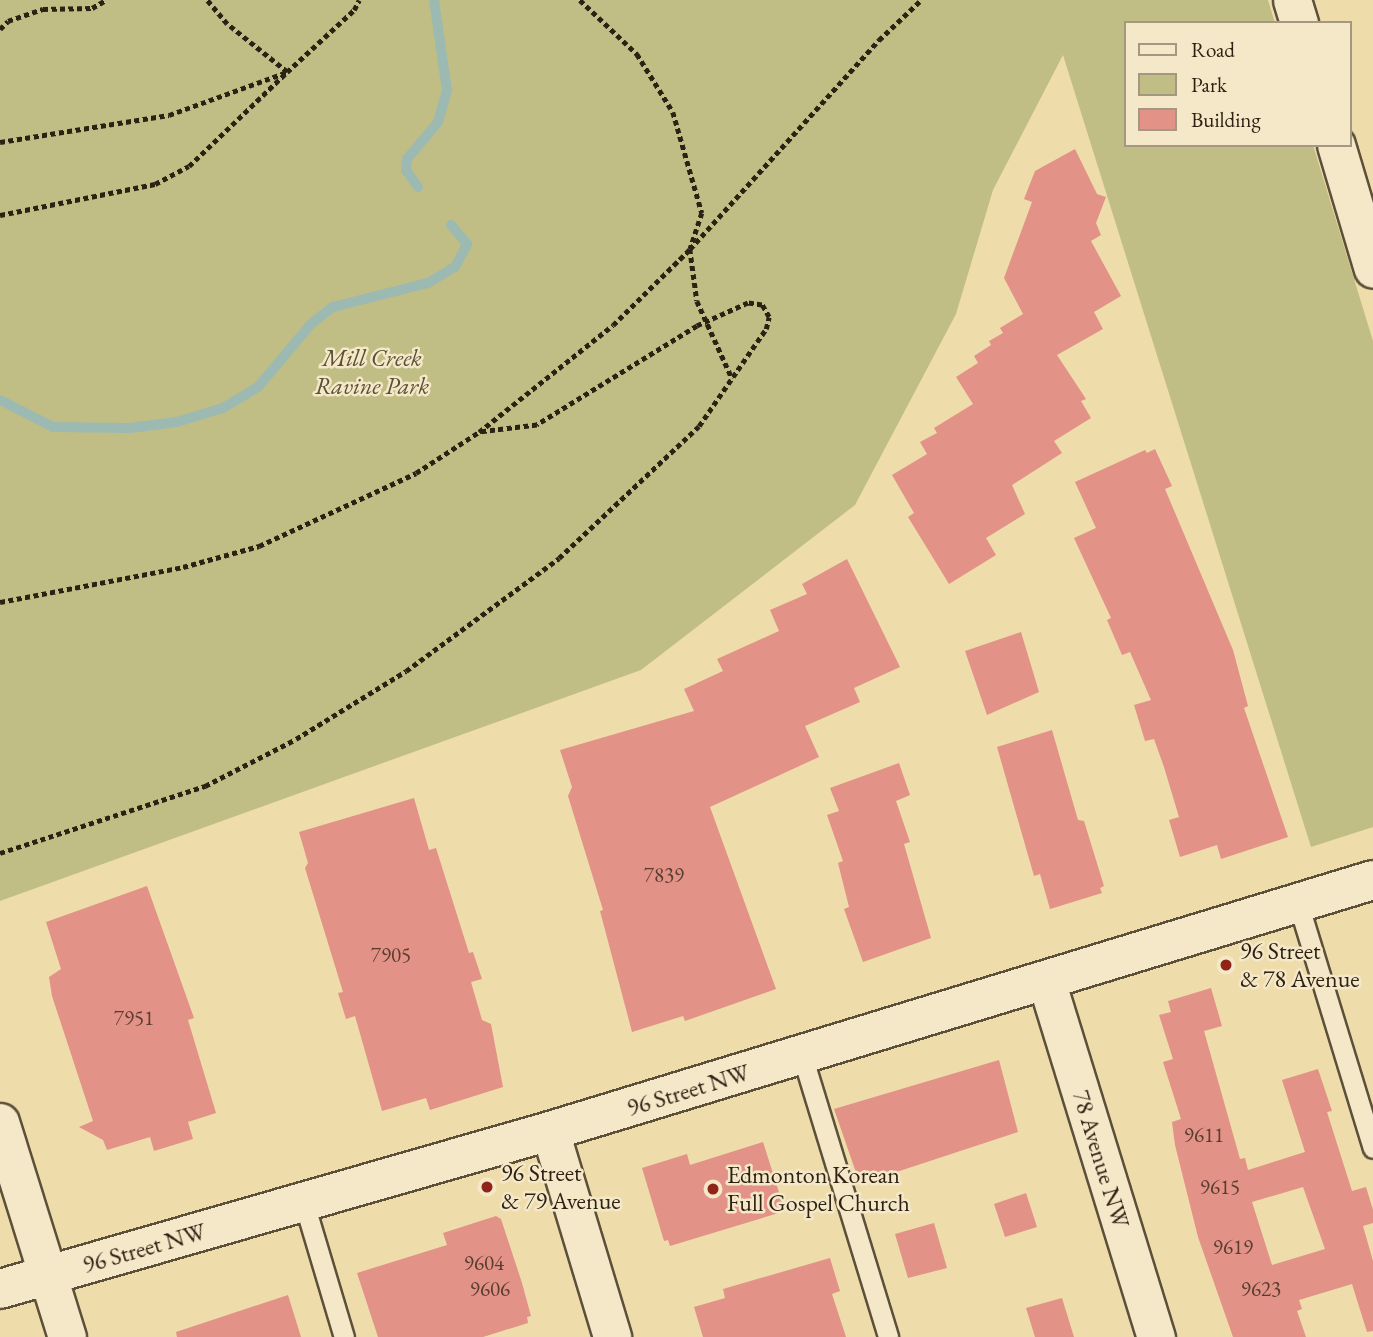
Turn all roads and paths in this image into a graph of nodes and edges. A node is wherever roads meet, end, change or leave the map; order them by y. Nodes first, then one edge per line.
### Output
1 (106, 0) edge
2 (207, 0) edge
3 (359, 0) edge
4 (580, 0) edge
5 (921, 0) edge
6 (1292, 0) edge
7 (1298, 21) edge
8 (0, 29) edge
9 (287, 72) junction
10 (0, 142) edge
11 (1337, 147) edge
12 (0, 215) edge
13 (690, 249) junction
14 (1373, 269) edge
15 (707, 321) junction
16 (732, 379) junction
17 (479, 432) junction
18 (0, 602) edge
19 (0, 853) edge
20 (1373, 880) edge
21 (1298, 903) junction
22 (1046, 980) junction
23 (802, 1055) junction
24 (0, 1122) edge
25 (550, 1131) junction
26 (1373, 1148) edge
27 (304, 1203) junction
28 (48, 1275) junction
29 (0, 1289) edge
30 (67, 1337) edge
31 (344, 1337) edge
32 (612, 1337) edge
33 (888, 1337) edge
34 (1156, 1337) edge

1 - 8 path
2 - 9 path
3 - 9 path
4 - 13 path
5 - 13 path
6 - 7 street
9 - 10 path
9 - 12 path
11 - 14 street
13 - 15 path
13 - 17 path
15 - 16 path
15 - 16 path
15 - 17 path
16 - 19 path
17 - 18 path
20 - 21 street, 96 Street NW
21 - 22 street, 96 Street NW
21 - 26 lane
22 - 23 street, 96 Street NW
22 - 34 street, 78 Avenue NW
23 - 25 street, 96 Street NW
23 - 33 lane
24 - 28 street
25 - 27 street, 96 Street NW
25 - 32 street
27 - 28 street, 96 Street NW
27 - 31 lane
28 - 29 street, 96 Street NW
28 - 30 street

